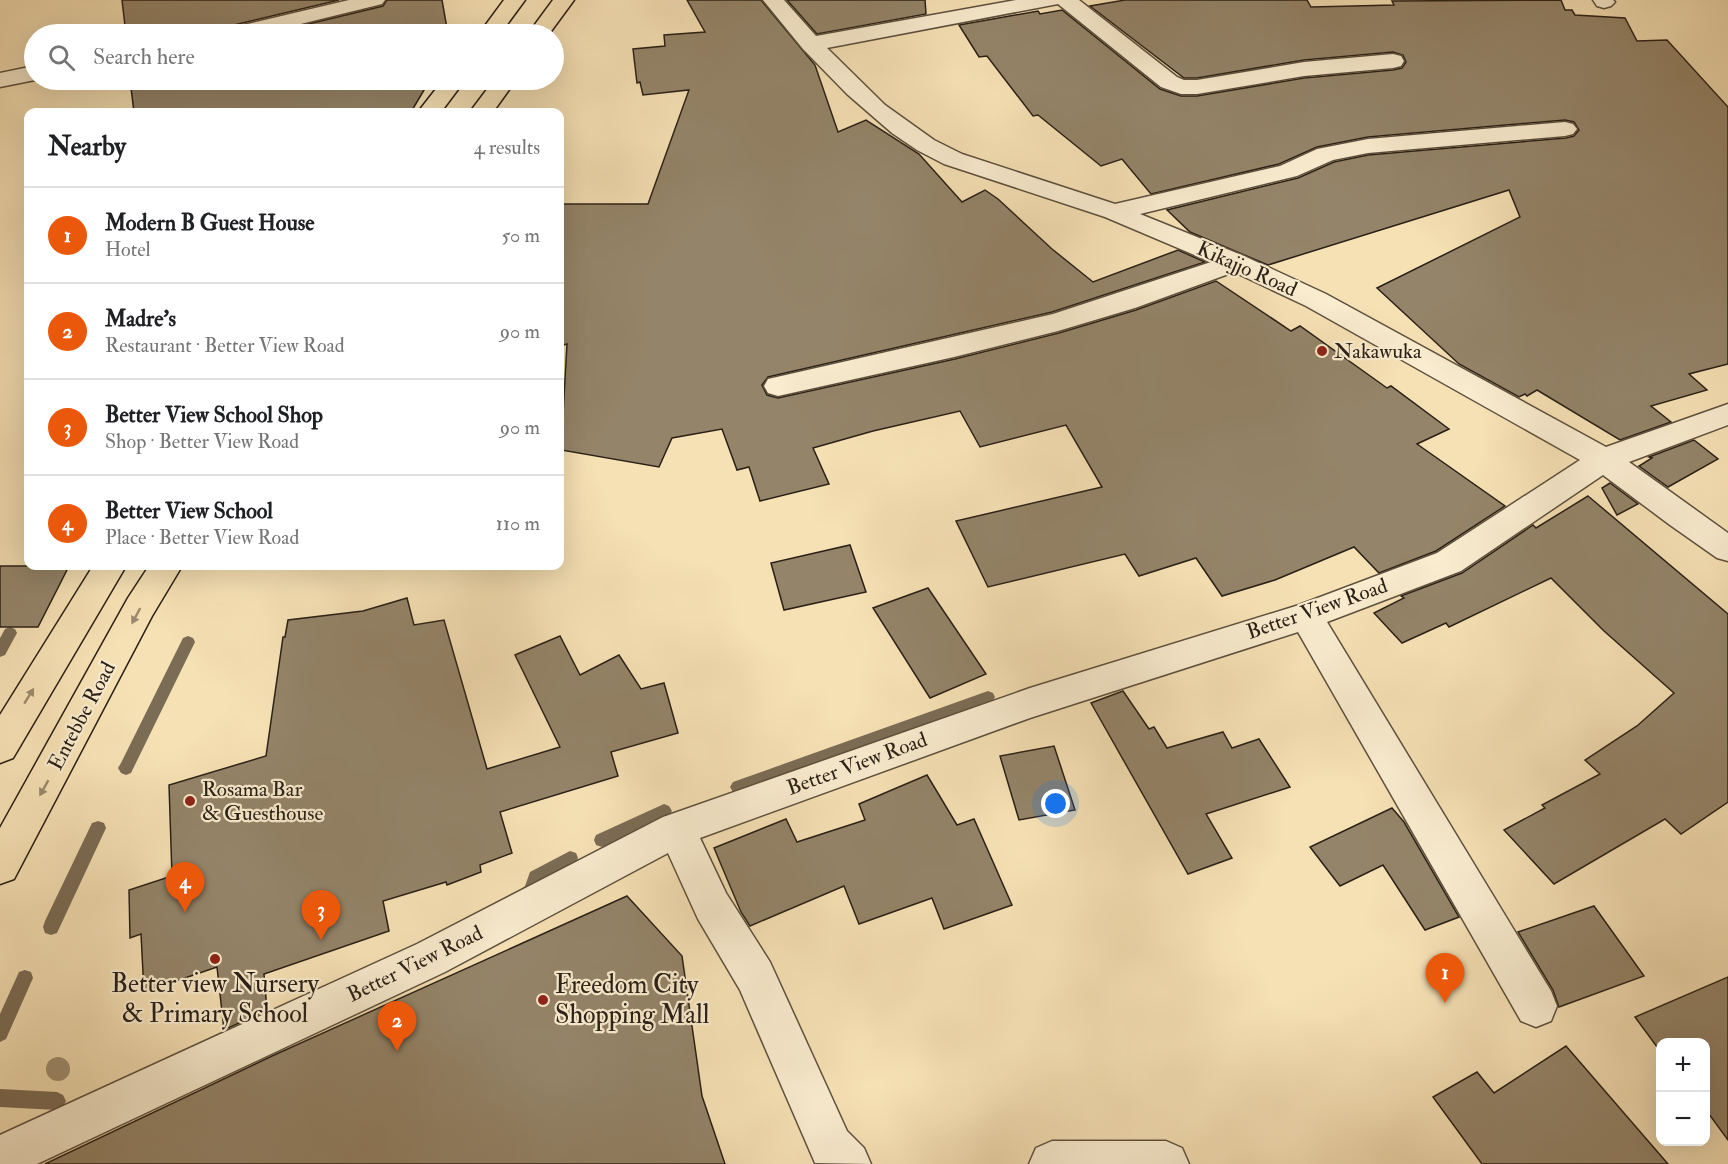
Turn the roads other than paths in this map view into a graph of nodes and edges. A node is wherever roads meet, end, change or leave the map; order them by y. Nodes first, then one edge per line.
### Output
1 (375, 0) edge
2 (515, 0) edge
3 (564, 0) edge
4 (773, 0) edge
5 (1050, 0) edge
6 (1066, 0) edge
7 (276, 24) edge
8 (497, 24) edge
9 (546, 24) edge
10 (811, 44) junction
11 (1393, 61) dead end
12 (24, 76) edge
13 (0, 80) edge
14 (446, 90) edge
15 (498, 90) edge
16 (432, 108) edge
17 (484, 108) edge
18 (1565, 129) dead end
19 (1114, 212) junction
20 (1235, 262) junction
21 (778, 386) dead end
22 (1728, 414) edge
23 (1604, 459) junction
24 (1728, 549) edge
25 (108, 570) edge
26 (164, 570) edge
27 (1305, 616) junction
28 (0, 747) edge
29 (676, 830) junction
30 (0, 866) edge
31 (1536, 1006) dead end
32 (0, 1158) edge
33 (848, 1164) edge
34 (1052, 1164) edge
35 (1166, 1164) edge

1 - 7 street
2 - 8 main road
3 - 9 main road
4 - 10 street, Kikajjo Road
5 - 10 street
6 - 11 street
10 - 19 street, Kikajjo Road
12 - 13 street
14 - 16 main road
15 - 17 main road
18 - 19 street
19 - 20 street, Kikajjo Road
20 - 21 street
20 - 23 street, Kikajjo Road
22 - 23 street, Better View Road
23 - 24 street, Kikajjo Road
23 - 27 street, Better View Road
28 -> 25 main road
26 -> 30 main road, Entebbe Road
27 - 29 street, Better View Road
27 - 31 street
29 - 32 street, Better View Road
29 - 33 street
34 - 35 street

